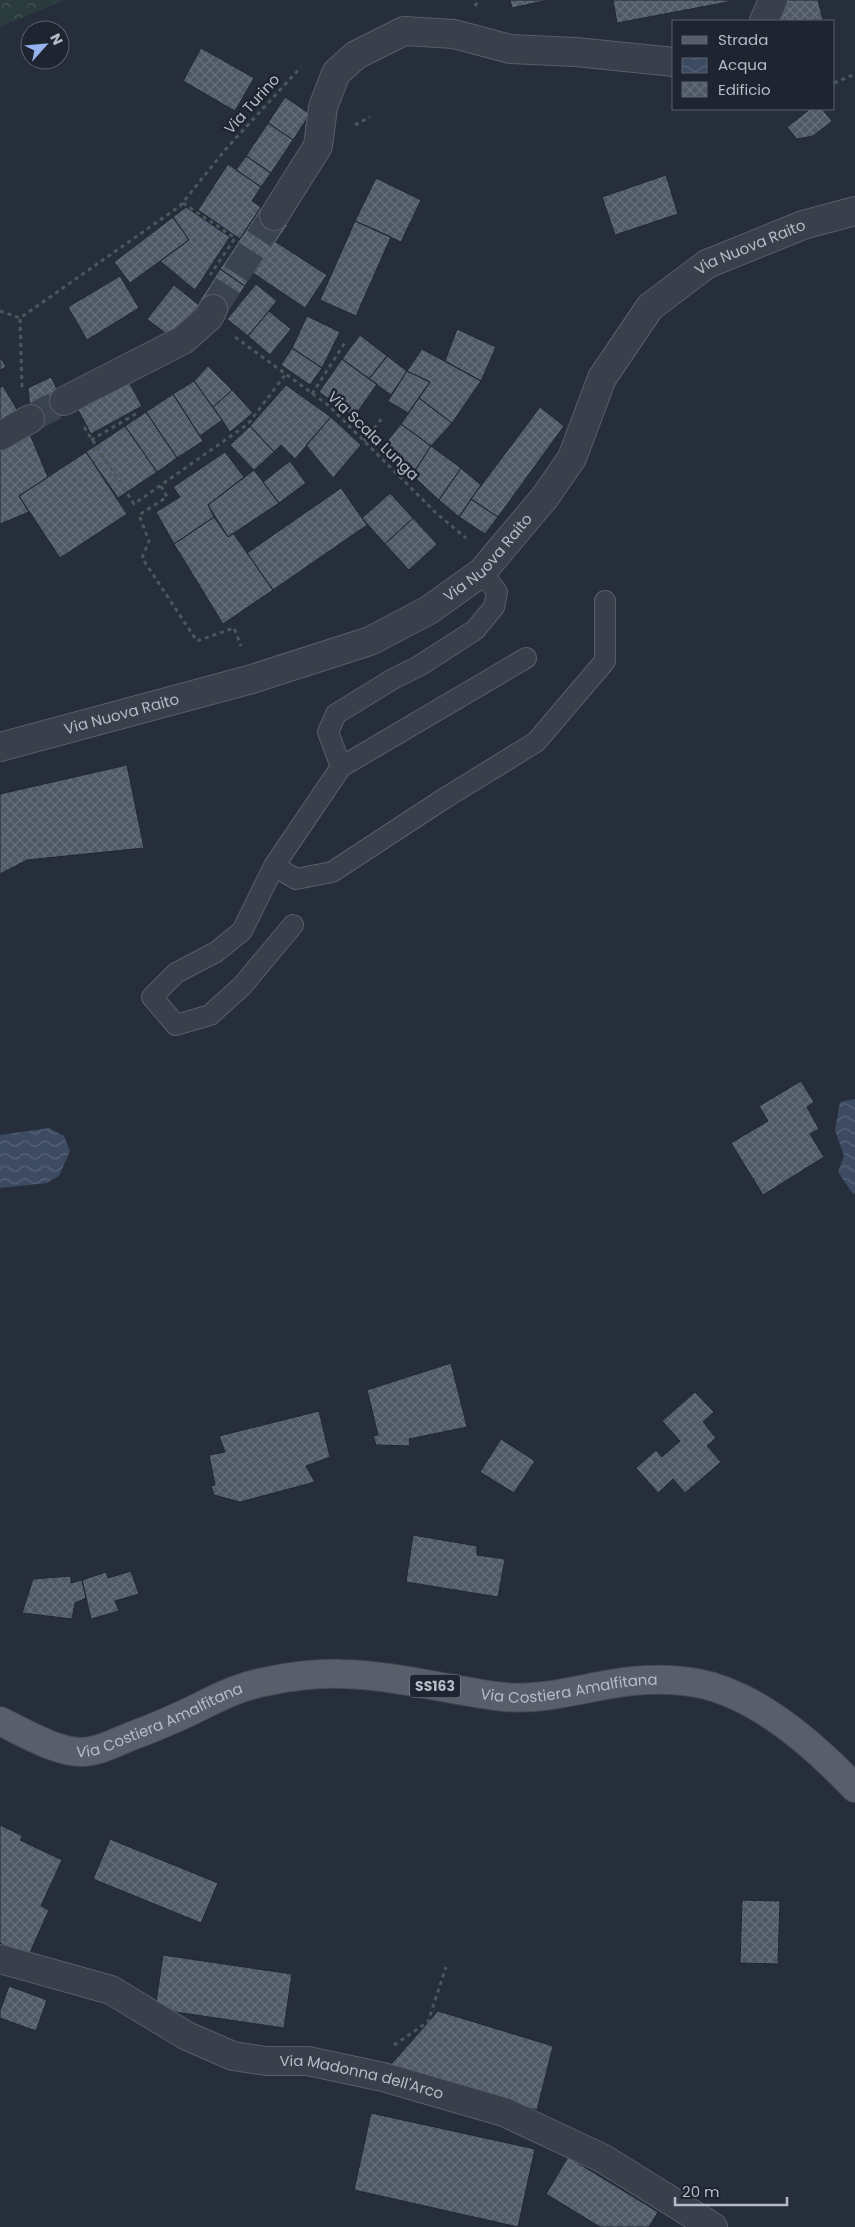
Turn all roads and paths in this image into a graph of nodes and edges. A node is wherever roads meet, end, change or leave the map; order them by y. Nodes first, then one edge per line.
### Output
1 (773, 0) edge
2 (764, 20) edge
3 (672, 62) edge
4 (302, 66) dead end
5 (855, 74) edge
6 (835, 83) edge
7 (183, 203) junction
8 (855, 211) edge
9 (274, 216) tunnel mouth
10 (0, 311) edge
11 (211, 313) junction
12 (20, 318) junction
13 (346, 341) dead end
14 (285, 375) junction
15 (312, 394) junction
16 (66, 400) joint
17 (140, 412) dead end
18 (383, 417) dead end
19 (27, 421) joint
20 (0, 436) edge
21 (91, 440) junction
22 (364, 441) junction
23 (161, 486) junction
24 (487, 566) junction
25 (605, 600) dead end
26 (197, 641) dead end
27 (526, 658) dead end
28 (0, 746) edge
29 (341, 767) junction
30 (274, 866) junction
31 (293, 925) dead end
32 (0, 1721) edge
33 (855, 1788) edge
34 (0, 1960) edge
35 (446, 1967) dead end
36 (385, 2046) dead end
37 (713, 2227) edge

1 - 2 street
3 - 9 street
4 - 7 path, Via Turino
5 - 6 path
7 - 11 path
7 - 12 path, Via Turino
8 - 24 street, Via Nuova Raito
10 - 12 path
11 - 14 path, Via Scala Lunga
11 - 16 street
12 - 19 path
13 - 15 path
14 - 15 path, Via Scala Lunga
14 - 23 path
15 - 22 path, Via Scala Lunga
16 - 21 path
17 - 21 path
18 - 22 path
19 - 20 street
21 - 23 path
22 - 24 path, Via Scala Lunga
23 - 26 path
24 - 28 street, Via Nuova Raito
24 - 29 lane
25 - 30 lane
27 - 29 lane
29 - 30 lane
30 - 31 lane
32 - 33 main road, Via Costiera Amalfitana / SS163
34 - 37 street, Via Madonna dell'Arco
35 - 36 path

